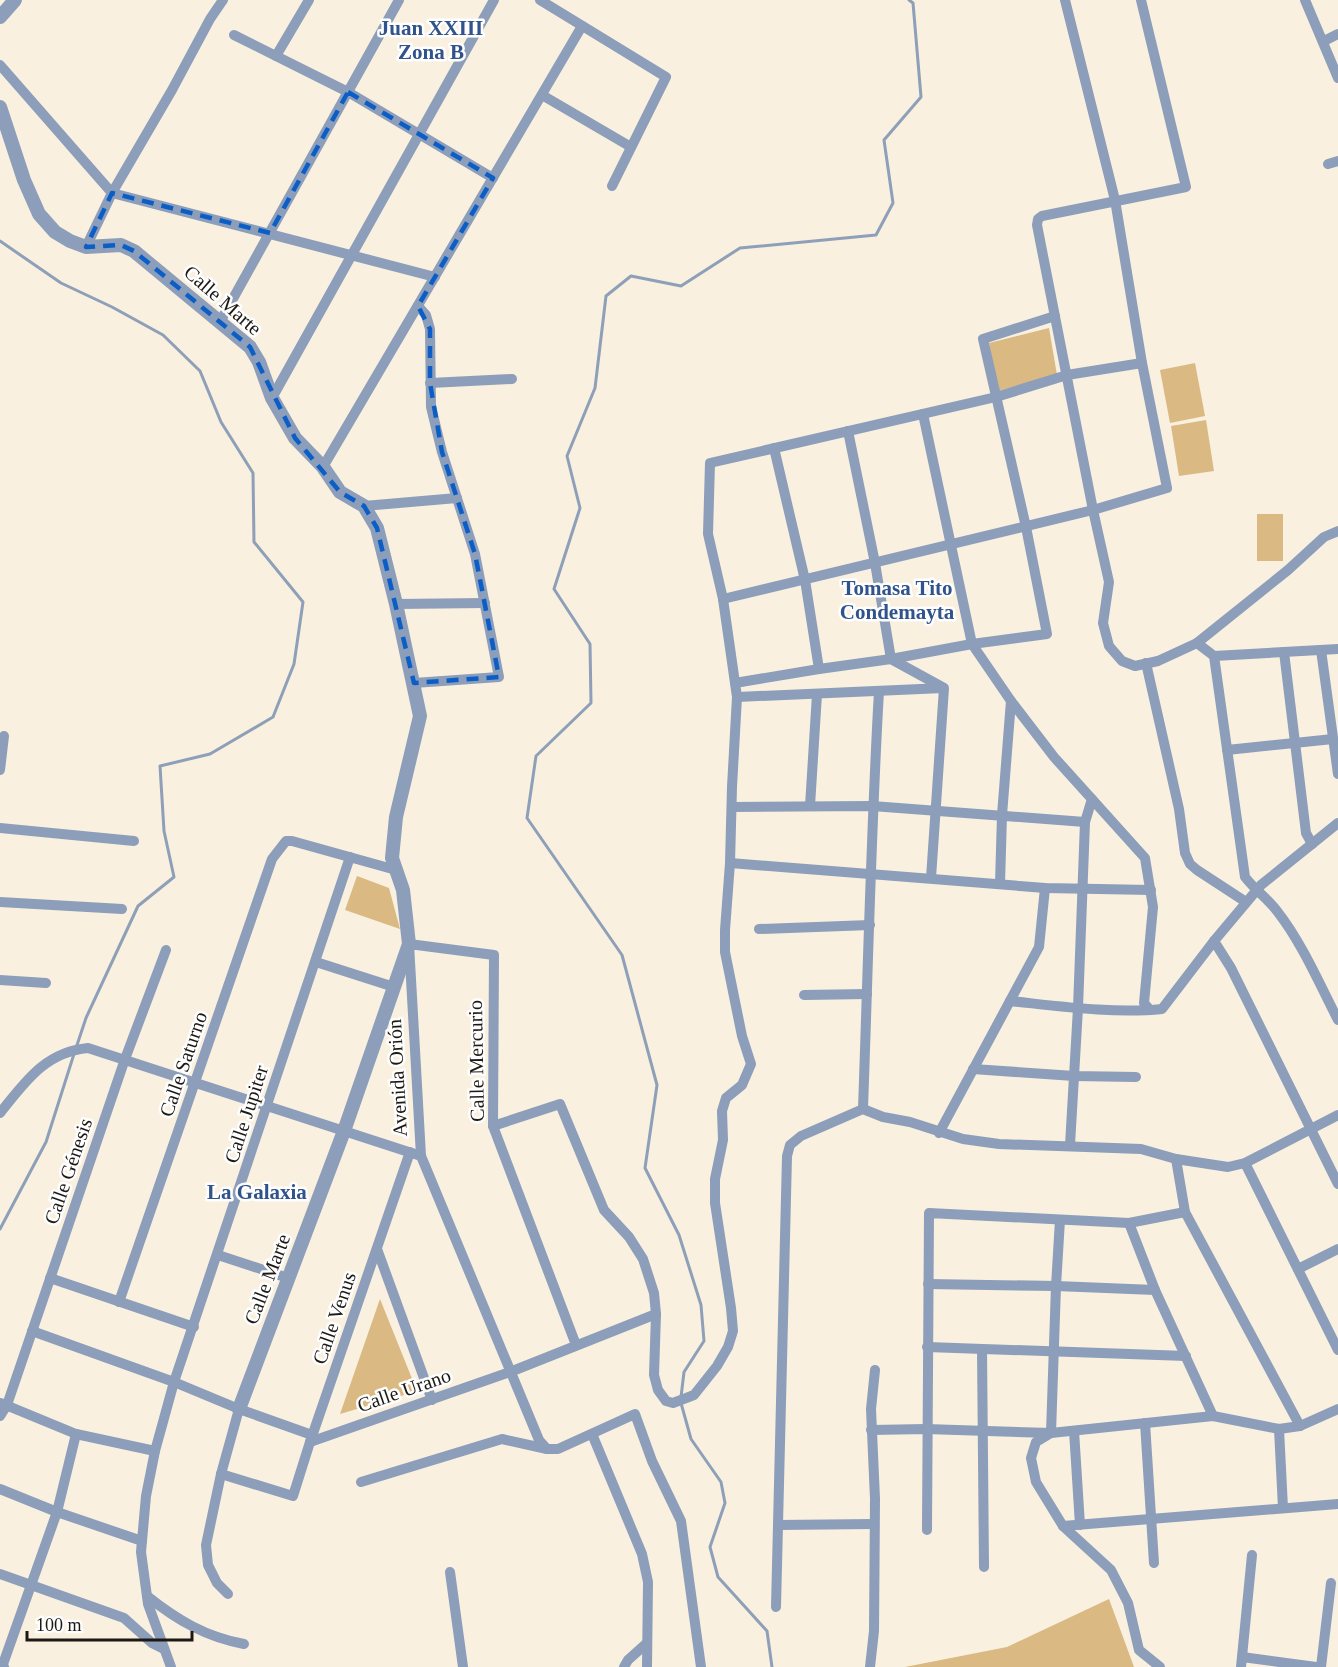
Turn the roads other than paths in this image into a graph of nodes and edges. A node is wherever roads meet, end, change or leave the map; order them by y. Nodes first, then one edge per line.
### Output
1 (15, 0) edge
2 (223, 0) edge
3 (309, 0) edge
4 (399, 0) edge
5 (494, 0) edge
6 (540, 0) edge
7 (1065, 0) edge
8 (1141, 0) edge
9 (1305, 0) edge
10 (0, 17) edge
11 (582, 26) junction
12 (1338, 34) edge
13 (234, 35) dead end
14 (1324, 41) junction
15 (276, 57) junction
16 (0, 64) edge
17 (1338, 78) edge
18 (348, 93) junction
19 (542, 95) junction
20 (0, 108) edge
21 (419, 134) junction
22 (632, 147) junction
23 (493, 178) junction
24 (612, 186) dead end
25 (112, 192) junction
26 (1115, 200) junction
27 (270, 233) junction
28 (86, 247) junction
29 (351, 256) junction
30 (435, 277) junction
31 (418, 306) junction
32 (1055, 316) junction
33 (220, 322) junction
34 (1142, 363) junction
35 (1066, 375) junction
36 (512, 379) dead end
37 (430, 383) junction
38 (996, 397) junction
39 (272, 398) junction
40 (923, 414) junction
41 (848, 431) junction
42 (774, 448) junction
43 (322, 467) junction
44 (457, 498) junction
45 (364, 506) junction
46 (1093, 510) junction
47 (1026, 527) junction
48 (1338, 531) edge
49 (951, 545) junction
50 (875, 563) junction
51 (805, 580) junction
52 (723, 599) junction
53 (485, 603) junction
54 (396, 604) junction
55 (1197, 642) junction
56 (972, 644) junction
57 (1321, 650) junction
58 (1338, 650) edge
59 (1284, 652) junction
60 (1214, 656) junction
61 (891, 659) junction
62 (1146, 663) junction
63 (819, 669) junction
64 (414, 683) junction
65 (735, 683) junction
66 (944, 688) junction
67 (879, 691) junction
68 (817, 694) junction
69 (737, 697) junction
70 (1011, 701) junction
71 (4, 735) dead end
72 (1333, 739) junction
73 (1295, 743) junction
74 (1227, 750) junction
75 (0, 770) edge
76 (1338, 774) edge
77 (1092, 800) junction
78 (810, 806) junction
79 (872, 806) junction
80 (732, 807) junction
81 (936, 810) junction
82 (1002, 815) junction
83 (1085, 822) junction
84 (1338, 824) edge
85 (0, 828) edge
86 (134, 841) dead end
87 (1312, 844) junction
88 (350, 857) junction
89 (730, 863) junction
90 (396, 870) junction
91 (872, 875) junction
92 (931, 878) junction
93 (1000, 884) junction
94 (1046, 888) junction
95 (1082, 888) junction
96 (1151, 891) junction
97 (1256, 891) junction
98 (0, 902) edge
99 (1246, 902) junction
100 (122, 909) dead end
101 (870, 925) junction
102 (759, 929) dead end
103 (1214, 941) junction
104 (409, 945) junction
105 (166, 950) dead end
106 (316, 962) junction
107 (0, 980) edge
108 (46, 983) dead end
109 (394, 987) junction
110 (867, 994) junction
111 (804, 995) dead end
112 (1010, 1001) junction
113 (1078, 1008) junction
114 (1150, 1010) junction
115 (1338, 1020) edge
116 (125, 1059) junction
117 (974, 1069) junction
118 (1074, 1076) junction
119 (1136, 1077) dead end
120 (196, 1082) junction
121 (267, 1105) junction
122 (863, 1108) junction
123 (0, 1113) edge
124 (1338, 1114) edge
125 (493, 1126) junction
126 (1310, 1128) junction
127 (344, 1131) junction
128 (939, 1133) junction
129 (1070, 1145) junction
130 (410, 1152) junction
131 (422, 1156) junction
132 (1176, 1159) junction
133 (1245, 1162) junction
134 (1338, 1184) edge
135 (1185, 1212) junction
136 (1060, 1220) junction
137 (1129, 1223) junction
138 (377, 1249) junction
139 (1338, 1249) edge
140 (218, 1255) junction
141 (1298, 1269) junction
142 (50, 1278) junction
143 (288, 1278) junction
144 (928, 1284) junction
145 (1056, 1286) junction
146 (1155, 1290) junction
147 (119, 1302) junction
148 (656, 1314) junction
149 (194, 1327) junction
150 (32, 1331) junction
151 (576, 1345) junction
152 (927, 1347) junction
153 (982, 1349) junction
154 (1338, 1350) edge
155 (1053, 1351) junction
156 (1186, 1356) junction
157 (875, 1370) dead end
158 (510, 1372) junction
159 (174, 1382) junction
160 (432, 1400) junction
161 (3, 1404) edge
162 (239, 1409) junction
163 (1338, 1409) edge
164 (0, 1416) edge
165 (1213, 1416) junction
166 (1145, 1423) junction
167 (1300, 1426) junction
168 (926, 1429) junction
169 (1279, 1429) junction
170 (871, 1430) junction
171 (1074, 1431) junction
172 (982, 1432) junction
173 (1051, 1433) junction
174 (76, 1434) junction
175 (592, 1434) junction
176 (311, 1438) junction
177 (547, 1449) junction
178 (155, 1451) junction
179 (221, 1474) junction
180 (360, 1482) dead end
181 (0, 1489) edge
182 (1338, 1504) edge
183 (1283, 1508) junction
184 (57, 1512) junction
185 (1152, 1519) junction
186 (874, 1524) junction
187 (778, 1525) junction
188 (1080, 1525) junction
189 (1063, 1526) junction
190 (927, 1530) dead end
191 (142, 1541) junction
192 (1252, 1555) dead end
193 (1154, 1563) dead end
194 (984, 1567) dead end
195 (450, 1572) dead end
196 (0, 1574) edge
197 (1330, 1583) dead end
198 (31, 1585) junction
199 (228, 1594) dead end
200 (147, 1596) junction
201 (776, 1607) dead end
202 (647, 1643) junction
203 (244, 1644) dead end
204 (164, 1649) junction
205 (1242, 1662) edge
206 (5, 1665) edge
207 (171, 1667) edge
208 (463, 1667) edge
209 (624, 1667) edge
210 (647, 1667) edge
211 (701, 1667) edge
212 (870, 1667) edge
213 (1160, 1667) edge
214 (1316, 1667) edge
215 (1321, 1667) edge

1 - 10 street
2 - 25 street
3 - 15 street
4 - 18 street
5 - 21 street
6 - 11 street
7 - 26 street
8 - 26 street
9 - 14 street
11 - 19 street
11 - 22 street
12 - 14 street
13 - 15 street
14 - 17 street
15 - 18 street
16 - 25 street
18 - 21 street
18 - 27 street
19 - 22 street
19 - 23 street
20 - 28 street
21 - 23 street
21 - 29 street
22 - 24 street
23 - 30 street
25 - 27 street
25 - 28 street
26 - 32 street
26 - 34 street
27 - 29 street
27 - 33 street
28 - 33 street, Calle Marte
29 - 30 street
29 - 39 street
30 - 31 street
31 - 37 street
31 - 43 street
32 - 35 street
32 - 38 street
33 - 39 street, Calle Marte
34 - 35 street
34 - 46 street
35 - 38 street
35 - 46 street
36 - 37 street
37 - 44 street
38 - 40 street
38 - 47 street
39 - 43 street, Calle Marte
40 - 41 street
40 - 49 street
41 - 42 street
41 - 50 street
42 - 51 street
42 - 52 street
43 - 45 street, Calle Marte
44 - 45 street
44 - 53 street
45 - 54 street, Calle Marte
46 - 47 street
46 - 62 street
47 - 49 street
47 - 56 street
48 - 55 street
49 - 50 street
49 - 56 street
50 - 51 street
50 - 61 street
51 - 52 street
51 - 63 street
52 - 65 street
53 - 54 street
53 - 64 street
54 - 64 street, Calle Marte
55 - 60 street
55 - 62 street
56 - 61 street
56 - 70 street
57 - 58 street
57 - 59 street
57 - 72 street
59 - 60 street
59 - 73 street
60 - 74 street
61 - 63 street
61 - 66 street
62 - 99 street
63 - 65 street
64 - 90 street, Avenida Orión
65 - 69 street
66 - 67 street
66 - 81 street
67 - 68 street
67 - 79 street
68 - 69 street
68 - 78 street
69 - 80 street
70 - 77 street
70 - 82 street
71 - 75 street
72 - 73 street
72 - 76 street
73 - 74 street
73 - 87 street
74 - 97 street
77 - 83 street
77 - 96 street
78 - 79 street
78 - 80 street
79 - 81 street
79 - 91 street
80 - 89 street
81 - 82 street
81 - 92 street
82 - 83 street
82 - 93 street
83 - 95 street
84 - 87 street
85 - 86 street
87 - 97 street
88 - 90 street
88 - 106 street, Calle Jupiter
88 - 120 street, Calle Saturno
89 - 91 street
89 - 148 street
90 - 104 street, Avenida Orión
91 - 92 street
91 - 101 street
92 - 93 street
93 - 94 street
94 - 95 street
94 - 112 street
95 - 96 street
95 - 113 street
96 - 114 street
97 - 99 street
97 - 115 street
98 - 100 street
99 - 103 street
101 - 102 street
101 - 110 street
103 - 114 street
103 - 126 street
104 - 109 street, Calle Marte
104 - 125 street, Calle Mercurio
104 - 131 street, Avenida Orión
105 - 116 street, Calle Génesis
106 - 109 street
106 - 121 street, Calle Jupiter
107 - 108 street
109 - 127 street, Calle Marte
110 - 111 street
110 - 122 street
112 - 113 street
112 - 117 street
113 - 114 street
113 - 118 street
116 - 120 street
116 - 123 street
116 - 142 street, Calle Génesis
117 - 118 street
117 - 128 street
118 - 119 street
118 - 129 street
120 - 121 street
120 - 147 street, Calle Saturno
121 - 127 street
121 - 140 street, Calle Jupiter
122 - 128 street
122 - 187 street
124 - 126 street
125 - 148 street
125 - 151 street, Calle Mercurio
126 - 133 street
126 - 134 street
127 - 130 street
127 - 143 street, Calle Marte
128 - 129 street
129 - 132 street
130 - 131 street
130 - 138 street, Calle Venus
131 - 158 street, Avenida Orión
132 - 133 street
132 - 135 street
133 - 141 street
135 - 137 street
135 - 167 street
136 - 137 street
136 - 144 street
136 - 145 street
137 - 146 street
138 - 160 street
138 - 176 street, Calle Venus
139 - 141 street
140 - 143 street
140 - 149 street, Calle Jupiter
141 - 154 street
142 - 147 street
142 - 150 street, Calle Génesis
143 - 162 street, Calle Marte
144 - 145 street
144 - 152 street
145 - 146 street
145 - 155 street
146 - 156 street
147 - 149 street
148 - 151 street, Calle Urano
149 - 159 street, Calle Jupiter
150 - 159 street
150 - 161 street, Calle Génesis
151 - 158 street, Calle Urano
152 - 153 street
152 - 168 street
153 - 155 street
153 - 172 street
155 - 156 street
155 - 173 street
156 - 165 street
157 - 170 street
158 - 160 street, Calle Urano
158 - 177 street, Avenida Orión
159 - 162 street
159 - 178 street, Calle Jupiter
160 - 176 street, Calle Urano
161 - 164 street, Calle Génesis
161 - 174 street
162 - 176 street
162 - 179 street, Calle Marte
163 - 167 street
165 - 166 street
165 - 169 street
166 - 171 street
166 - 185 street
167 - 169 street
168 - 170 street
168 - 172 street
168 - 190 street
169 - 183 street
170 - 186 street
171 - 173 street
171 - 188 street
172 - 173 street
172 - 194 street
173 - 189 street
174 - 178 street
174 - 184 street
175 - 177 street
175 - 202 street
175 - 211 street
176 - 179 street, Calle Venus
177 - 180 street
178 - 191 street, Calle Jupiter
179 - 199 street, Calle Marte
181 - 184 street
182 - 183 street
183 - 185 street
184 - 191 street
184 - 198 street
185 - 188 street
185 - 193 street
186 - 187 street
186 - 212 street
187 - 201 street
188 - 189 street
189 - 213 street
191 - 200 street, Calle Jupiter
192 - 205 street
195 - 208 street
196 - 198 street
197 - 215 street
198 - 204 street
198 - 206 street
200 - 203 street
200 - 204 street, Calle Jupiter
202 - 209 street
202 - 210 street
204 - 207 street, Calle Jupiter
205 - 214 street

